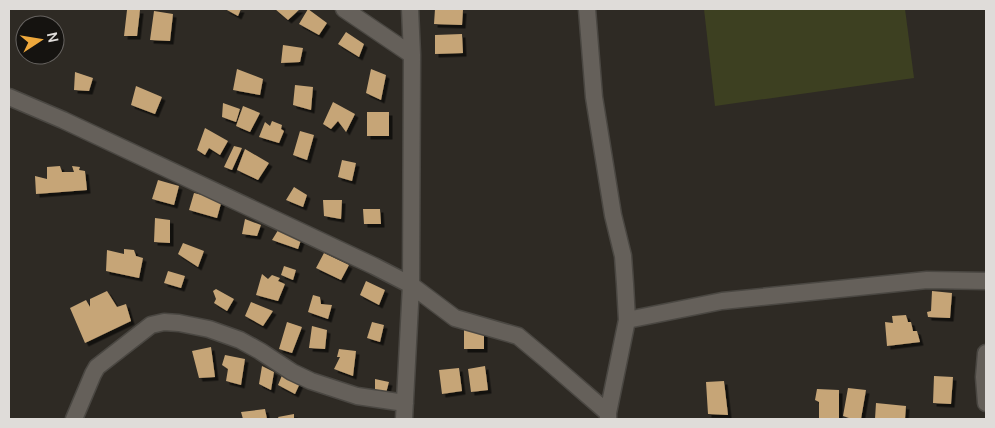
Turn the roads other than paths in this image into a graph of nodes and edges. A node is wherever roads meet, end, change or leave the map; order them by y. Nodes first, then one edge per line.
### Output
1 (344, 9) edge
2 (365, 9) edge
3 (410, 9) edge
4 (587, 9) edge
5 (386, 36) junction
6 (412, 54) junction
7 (9, 97) edge
8 (986, 281) edge
9 (411, 285) junction
10 (627, 320) junction
11 (986, 353) edge
12 (986, 403) edge
13 (405, 411) edge
14 (608, 416) edge
15 (74, 419) edge

1 - 5 street
2 - 5 street
3 - 6 street
4 - 10 street
5 - 6 street
6 - 9 street
7 - 9 street
8 - 10 street
9 - 13 street
9 - 14 street
10 - 14 street
11 - 12 street
13 - 15 street

